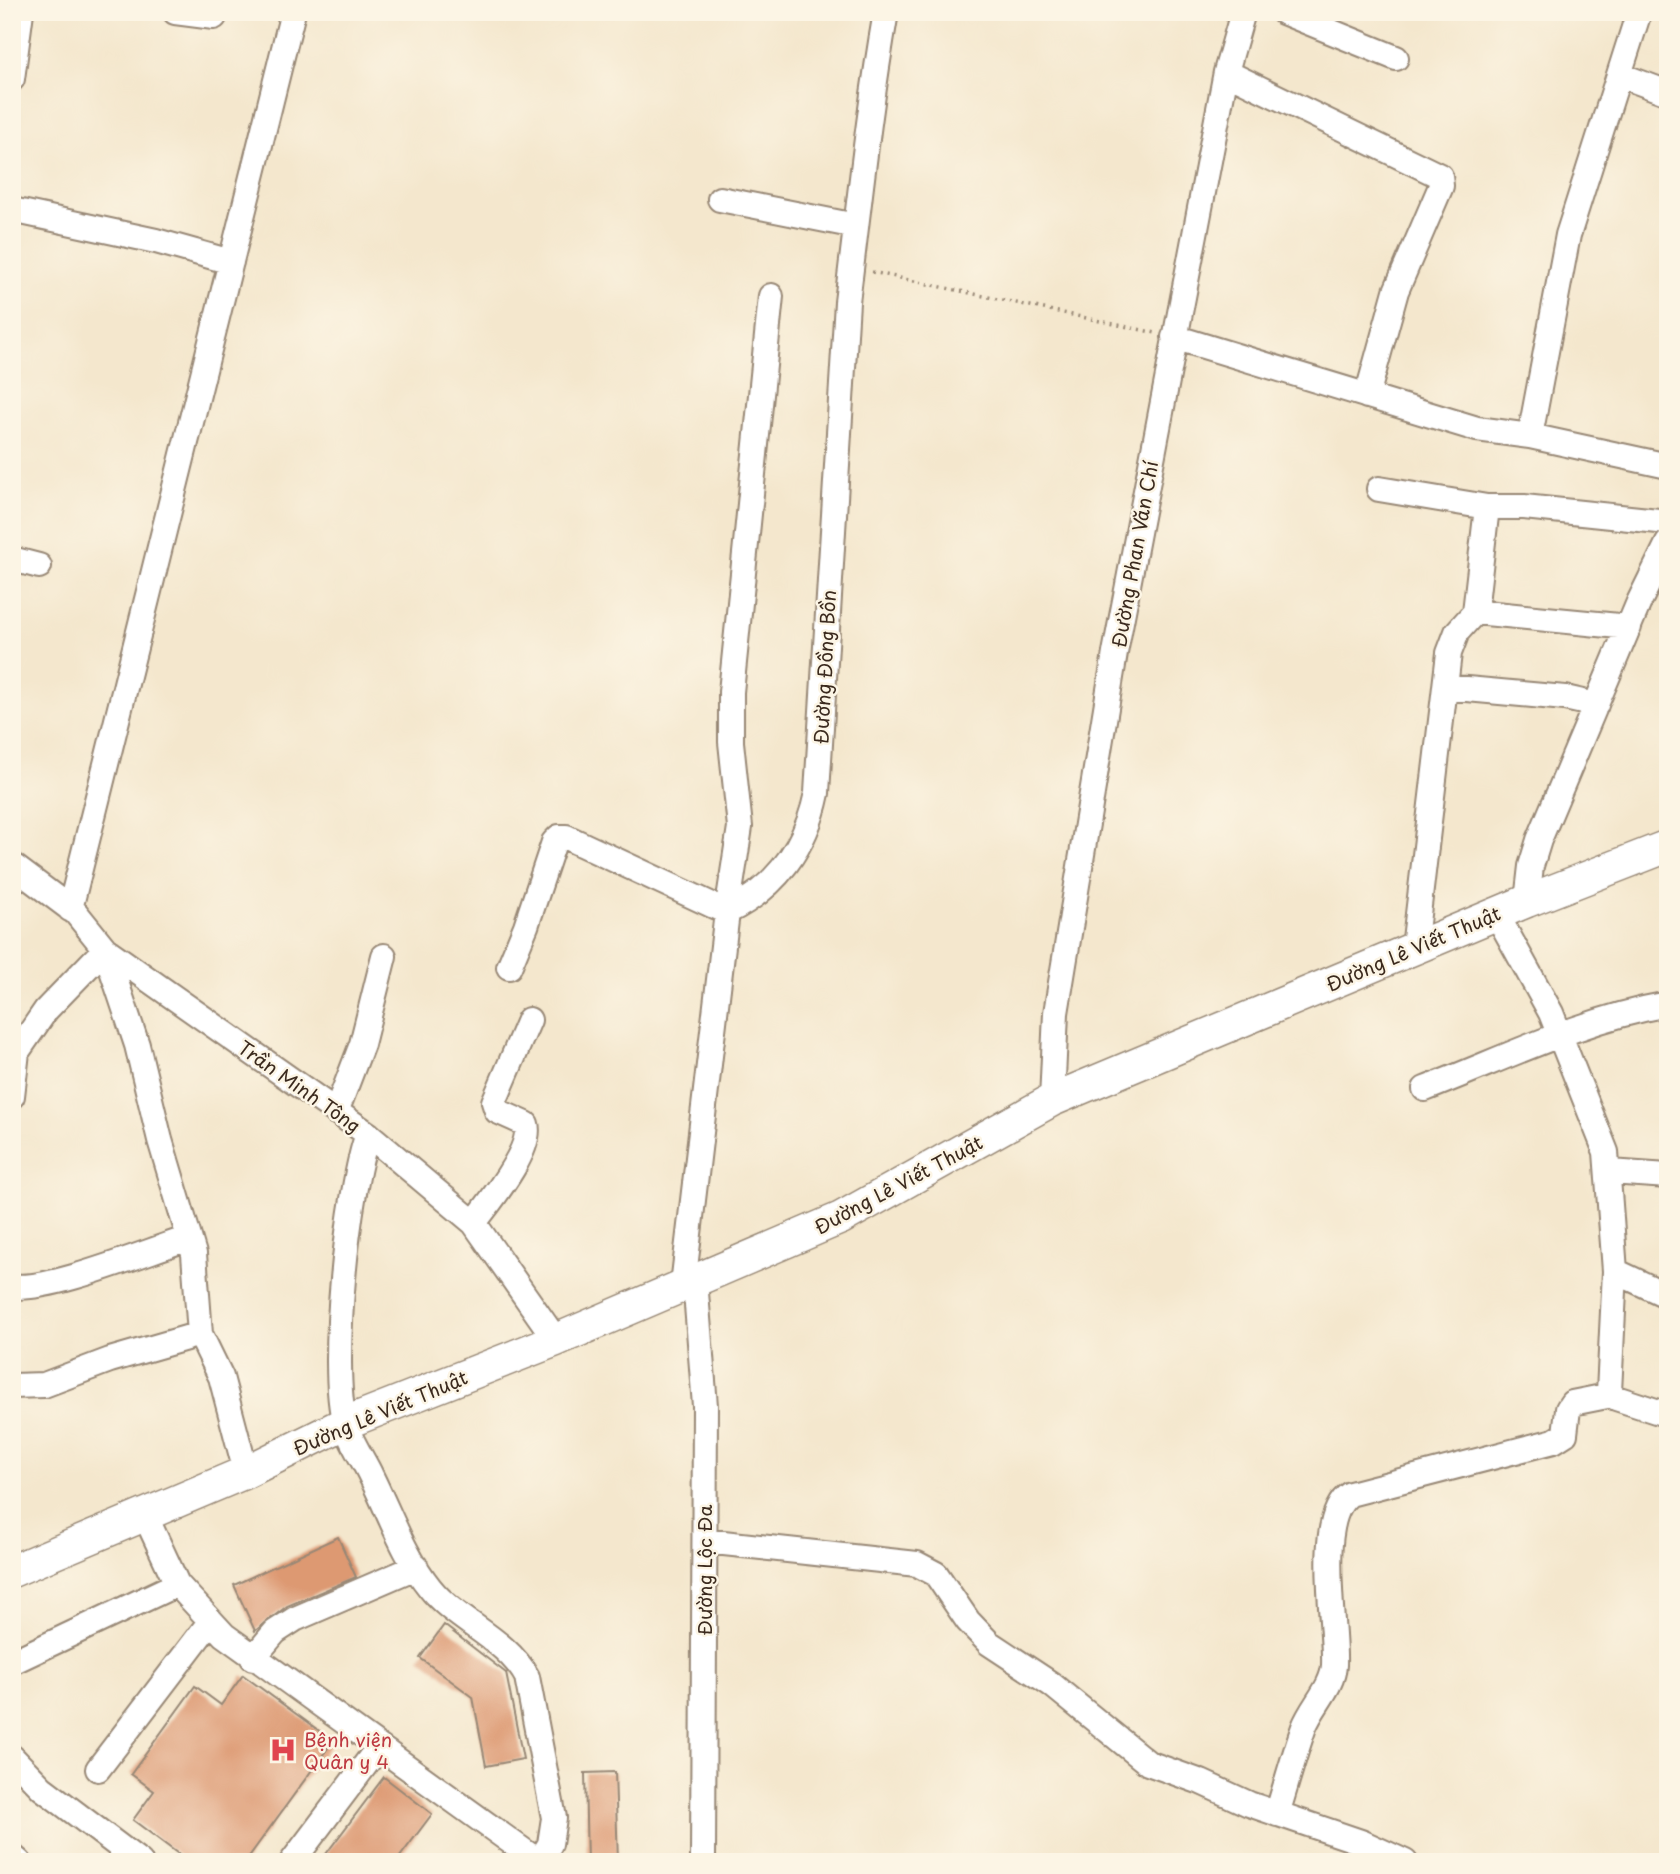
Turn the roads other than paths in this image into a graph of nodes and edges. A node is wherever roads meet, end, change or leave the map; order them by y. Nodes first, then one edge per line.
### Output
1 (21, 12) edge
2 (175, 12) edge
3 (293, 12) edge
4 (886, 12) edge
5 (1243, 12) edge
6 (1283, 12) edge
7 (1639, 12) edge
8 (214, 17) dead end
9 (1396, 58) dead end
10 (1226, 72) junction
11 (1620, 75) junction
12 (12, 79) edge
13 (1668, 93) edge
14 (720, 200) dead end
15 (12, 209) edge
16 (856, 226) junction
17 (230, 262) junction
18 (771, 296) dead end
19 (1174, 337) junction
20 (1367, 396) junction
21 (1530, 436) junction
22 (1668, 466) edge
23 (1380, 489) dead end
24 (1487, 507) junction
25 (1668, 522) edge
26 (1668, 543) edge
27 (12, 559) edge
28 (38, 566) dead end
29 (1475, 612) junction
30 (1629, 626) junction
31 (1445, 687) junction
32 (1596, 705) junction
33 (1668, 846) edge
34 (12, 865) edge
35 (1527, 901) junction
36 (70, 909) junction
37 (727, 912) junction
38 (1496, 913) junction
39 (1414, 948) junction
40 (105, 949) junction
41 (384, 956) dead end
42 (509, 967) dead end
43 (1668, 1004) edge
44 (529, 1020) dead end
45 (1559, 1034) junction
46 (1426, 1089) dead end
47 (12, 1096) edge
48 (1052, 1100) junction
49 (336, 1112) junction
50 (368, 1134) junction
51 (1610, 1171) junction
52 (1668, 1176) edge
53 (474, 1223) junction
54 (189, 1238) junction
55 (1615, 1271) junction
56 (689, 1282) junction
57 (12, 1286) edge
58 (1668, 1296) edge
59 (200, 1334) junction
60 (556, 1340) junction
61 (12, 1386) edge
62 (1612, 1395) junction
63 (1668, 1415) edge
64 (345, 1423) junction
65 (246, 1472) junction
66 (145, 1515) junction
67 (705, 1541) junction
68 (416, 1567) junction
69 (12, 1571) edge
70 (177, 1584) junction
71 (210, 1622) junction
72 (253, 1658) junction
73 (12, 1662) edge
74 (378, 1748) junction
75 (12, 1757) edge
76 (98, 1769) dead end
77 (1277, 1814) junction
78 (12, 1856) edge
79 (134, 1860) edge
80 (19, 1862) edge
81 (292, 1862) edge
82 (539, 1862) edge
83 (703, 1862) edge
84 (1405, 1862) edge

1 - 12 street
2 - 8 street
3 - 17 street
4 - 16 street, Đường Đồng Bồn
5 - 10 street, Đường Phan Văn Chí
6 - 9 street
7 - 11 street
10 - 19 street, Đường Phan Văn Chí
10 - 20 street
11 - 13 street
11 - 21 street
14 - 16 street
15 - 17 street
16 - 37 street, Đường Đồng Bồn
17 - 36 street
18 - 37 street
19 - 20 street
19 - 48 street, Đường Phan Văn Chí
20 - 21 street
21 - 22 street
23 - 24 street
24 - 25 street
24 - 29 street
26 - 30 street
27 - 28 street
29 - 30 street
29 - 31 street
30 - 32 street
31 - 32 street
31 - 39 street
32 - 35 street
33 - 35 main road, Đường Lê Viết Thuật
34 - 36 street, Trần Minh Tông
35 - 38 main road, Đường Lê Viết Thuật
36 - 40 street, Trần Minh Tông
37 - 42 street
37 - 56 street
38 - 39 main road, Đường Lê Viết Thuật
38 - 45 street
39 - 48 main road, Đường Lê Viết Thuật
40 - 47 street
40 - 49 street, Trần Minh Tông
40 - 54 street
41 - 49 street
43 - 45 street
44 - 53 street
45 - 46 street
45 - 51 street
48 - 56 main road, Đường Lê Viết Thuật
49 - 50 street, Trần Minh Tông
50 - 53 street, Trần Minh Tông
50 - 64 street
51 - 52 street
51 - 55 street
53 - 60 street, Trần Minh Tông
54 - 57 street
54 - 59 street
55 - 58 street
55 - 62 street
56 - 60 main road, Đường Lê Viết Thuật
56 - 67 street, Đường Lộc Đa
59 - 61 street
59 - 65 street
60 - 64 main road, Đường Lê Viết Thuật
62 - 63 street
62 - 77 street
64 - 65 main road, Đường Lê Viết Thuật
64 - 68 street
65 - 66 main road, Đường Lê Viết Thuật
66 - 69 main road, Đường Lê Viết Thuật
66 - 70 street
67 - 77 street
67 - 83 street, Đường Lộc Đa
68 - 72 street
68 - 82 street
70 - 71 street
70 - 73 street
71 - 72 street
71 - 76 street
72 - 74 street
74 - 81 street
74 - 82 street
75 - 79 street
77 - 84 street
78 - 80 street

